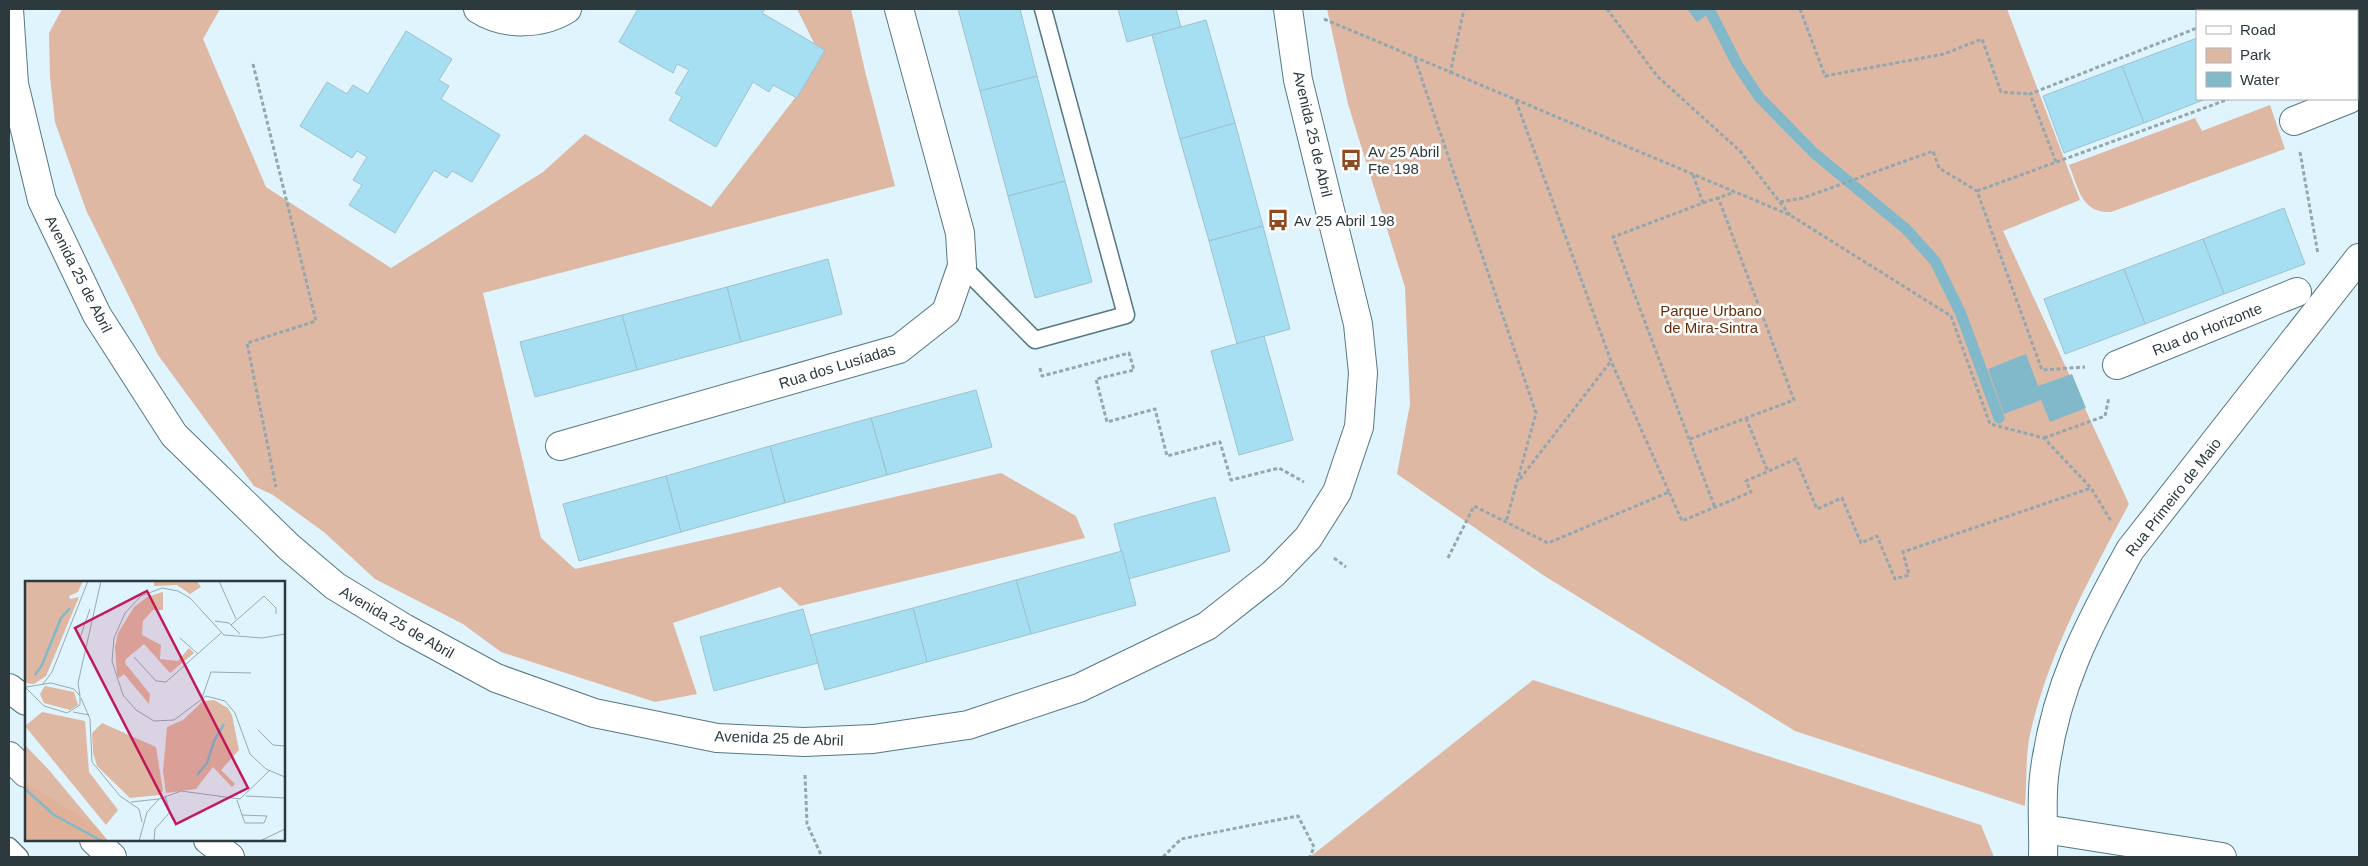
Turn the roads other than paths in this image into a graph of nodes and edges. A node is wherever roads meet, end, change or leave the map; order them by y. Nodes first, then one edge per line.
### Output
1 (9, 9) edge
2 (478, 9) edge
3 (567, 9) edge
4 (899, 9) edge
5 (1043, 9) edge
6 (1288, 9) edge
7 (2346, 100) edge
8 (2294, 121) road end
9 (2359, 258) edge
10 (962, 266) junction
11 (2297, 292) road end
12 (2117, 365) road end
13 (560, 446) dead end
14 (9, 688) edge
15 (25, 700) edge
16 (9, 756) edge
17 (25, 772) edge
18 (2044, 828) junction
19 (95, 841) edge
20 (209, 841) edge
21 (9, 846) edge
22 (20, 857) edge
23 (112, 857) edge
24 (230, 857) edge
25 (2043, 857) edge
26 (2222, 857) edge

1 - 6 main road, Avenida 25 de Abril
2 - 3 main road
4 - 10 main road, Rua dos Lusíadas
5 - 10 lane
7 - 8 main road
9 - 18 main road, Rua Primeiro de Maio
10 - 13 main road, Rua dos Lusíadas
11 - 12 main road, Rua do Horizonte
14 - 15 main road
16 - 17 main road
18 - 25 main road, Rua Primeiro de Maio
18 - 26 main road
19 - 23 main road
20 - 24 main road
21 - 22 lane

